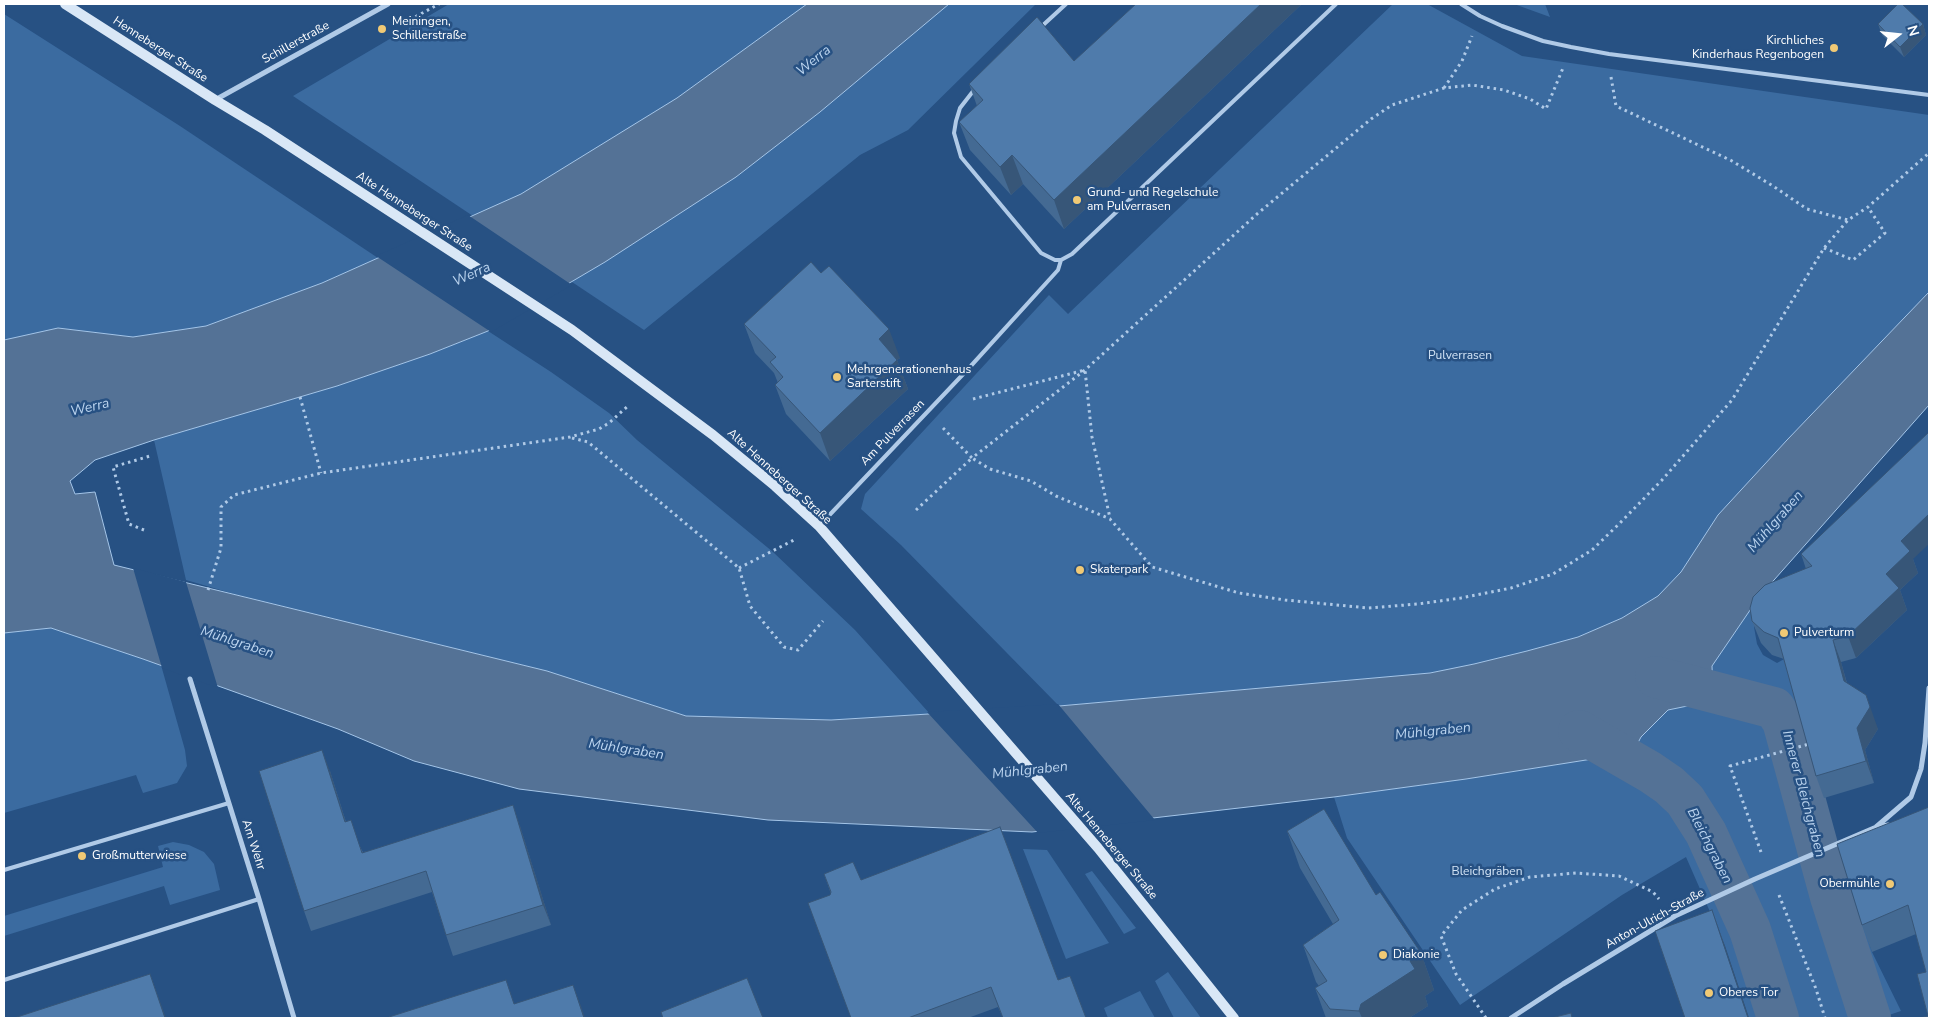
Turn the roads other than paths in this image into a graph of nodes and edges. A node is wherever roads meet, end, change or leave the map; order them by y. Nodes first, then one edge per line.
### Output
1 (64, 4) edge
2 (388, 4) edge
3 (1066, 4) edge
4 (1336, 4) edge
5 (1461, 4) edge
6 (1038, 30) edge
7 (982, 84) edge
8 (1929, 95) edge
9 (215, 100) junction
10 (242, 116) joint
11 (1062, 260) junction
12 (819, 526) junction
13 (190, 679) dead end
14 (1929, 688) edge
15 (229, 803) junction
16 (1892, 823) edge
17 (1874, 828) junction
18 (4, 870) edge
19 (259, 899) junction
20 (4, 980) edge
21 (294, 1018) edge
22 (1234, 1018) edge
23 (1511, 1018) edge

1 - 9 main road, Henneberger Straße
2 - 9 street, Schillerstraße
3 - 6 lane
4 - 11 lane, Am Pulverrasen
5 - 8 lane
7 - 11 lane
9 - 10 main road, Henneberger Straße
10 - 12 main road, Alte Henneberger Straße
11 - 12 lane, Am Pulverrasen
12 - 22 main road, Alte Henneberger Straße
13 - 15 street, Am Wehr
14 - 17 street
15 - 18 lane
15 - 19 street, Am Wehr
16 - 17 street, Anton-Ulrich-Straße
17 - 23 street, Anton-Ulrich-Straße
19 - 20 lane
19 - 21 street, Am Wehr

